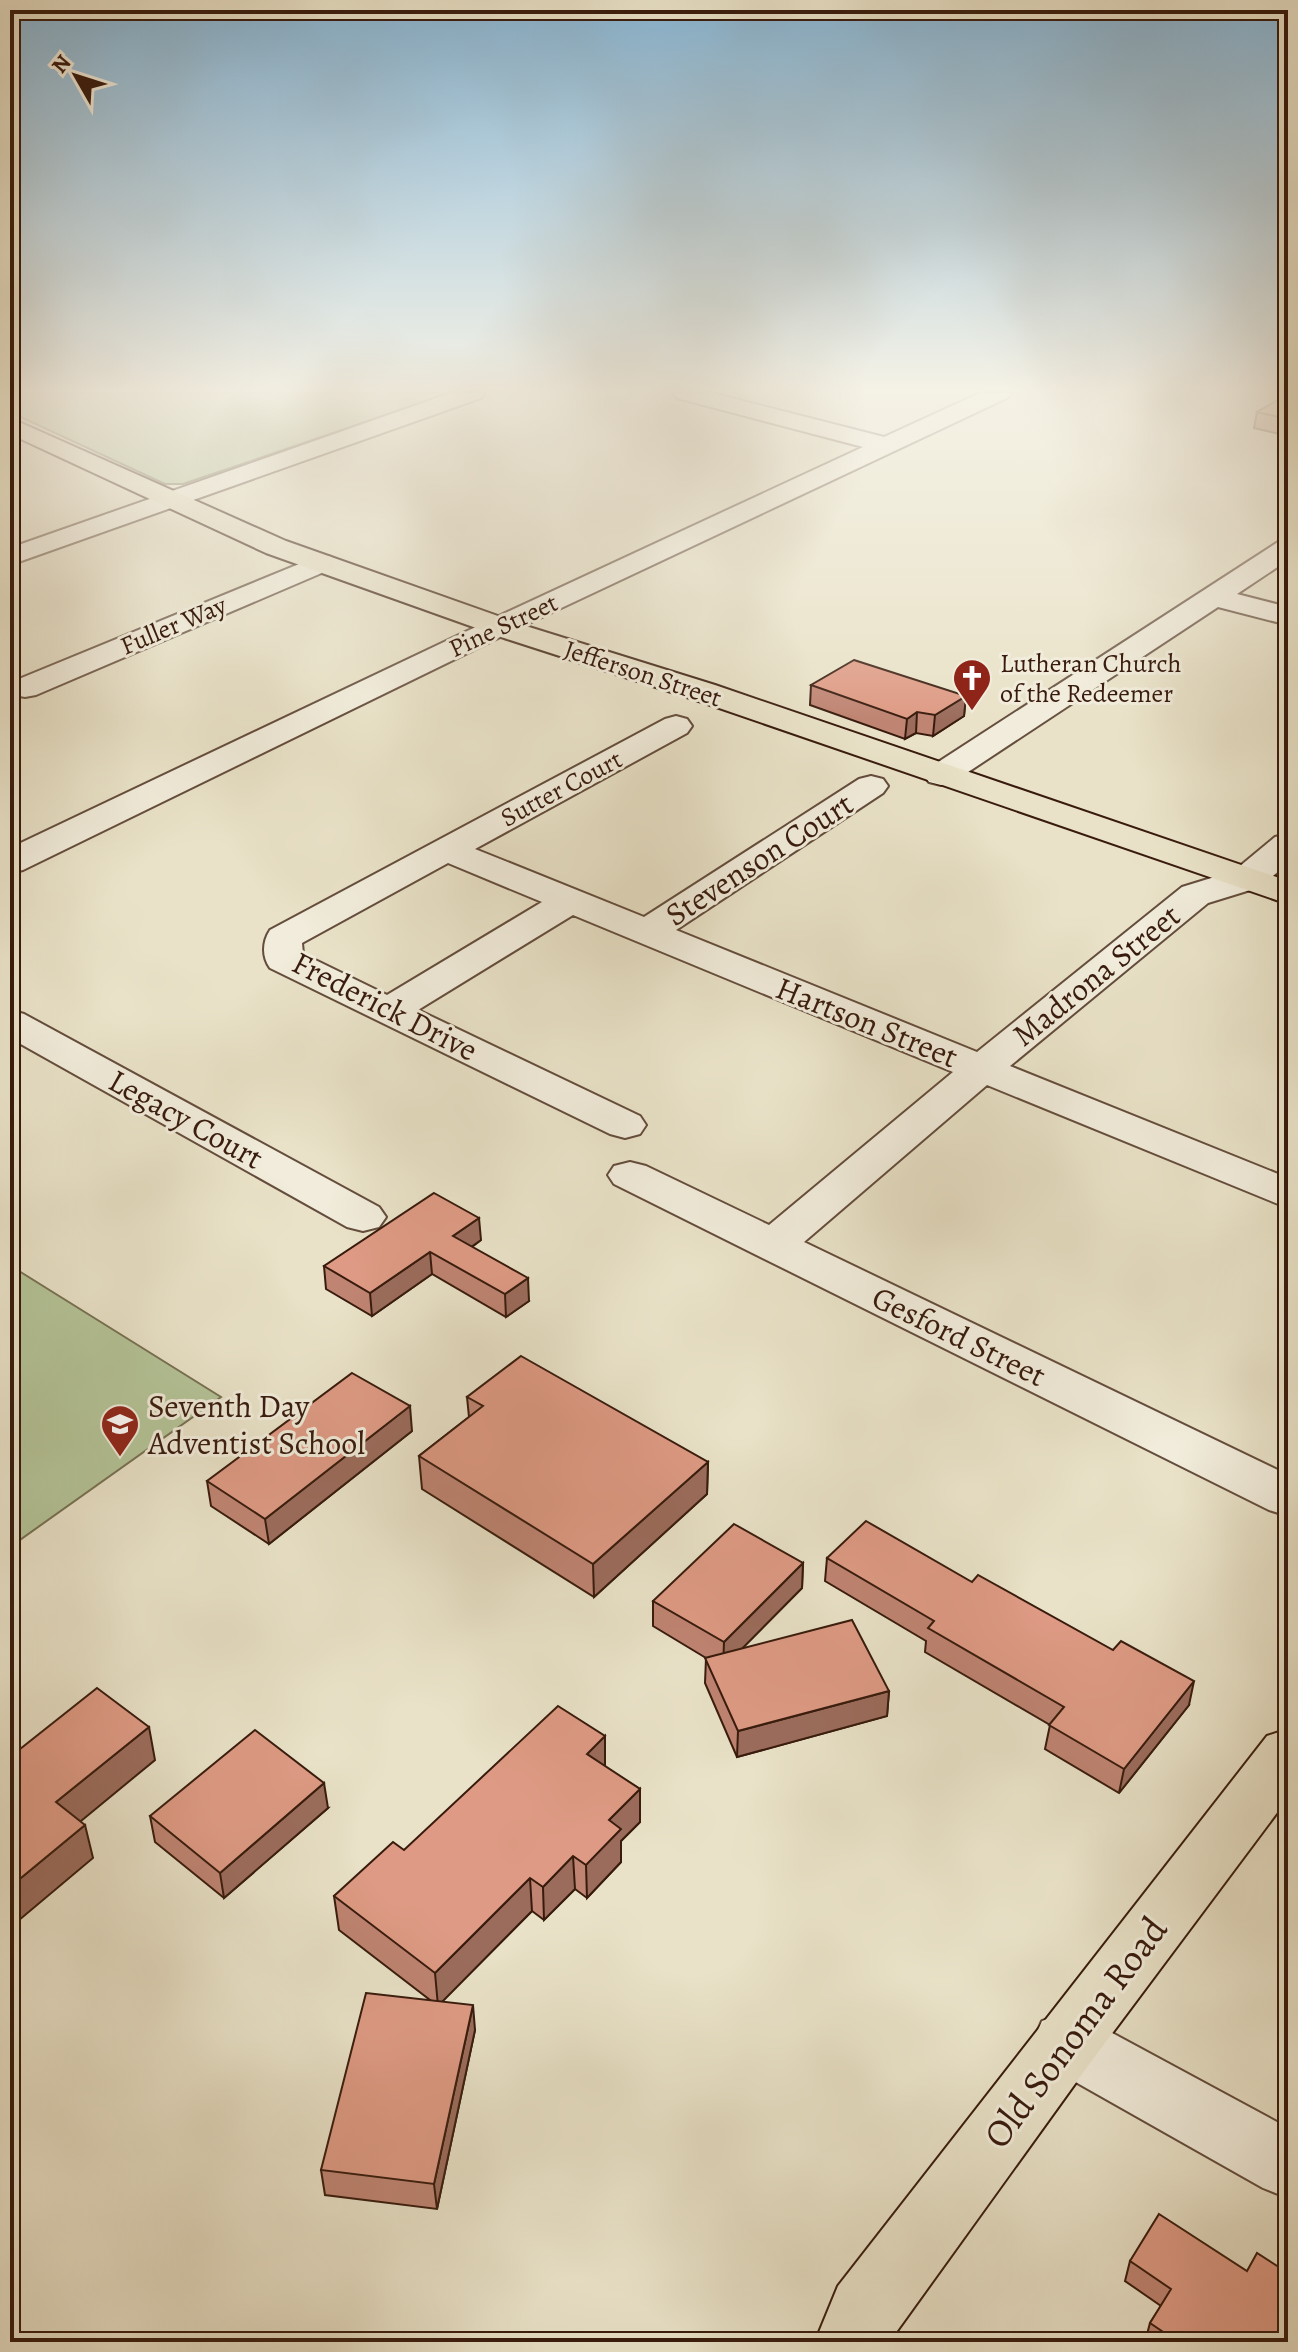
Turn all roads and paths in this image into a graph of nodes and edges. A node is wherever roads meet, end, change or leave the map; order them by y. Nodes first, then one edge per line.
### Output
1 (163, 503) edge
2 (177, 503) edge
3 (766, 503) edge
4 (1288, 548) edge
5 (10, 557) edge
6 (321, 563) junction
7 (1215, 597) junction
8 (1288, 616) edge
9 (502, 626) junction
10 (25, 688) dead end
11 (676, 726) dead end
12 (941, 775) junction
13 (871, 786) dead end
14 (1288, 845) edge
15 (445, 849) junction
16 (10, 862) edge
17 (1247, 879) junction
18 (1288, 893) edge
19 (571, 900) junction
20 (647, 932) junction
21 (388, 1011) junction
22 (10, 1022) edge
23 (981, 1069) junction
24 (625, 1125) dead end
25 (630, 1175) dead end
26 (1288, 1194) edge
27 (363, 1217) dead end
28 (773, 1245) junction
29 (1288, 1497) edge
30 (1288, 1753) edge
31 (1066, 2042) junction
32 (1288, 2165) edge
33 (852, 2332) edge

1 - 5 street
2 - 6 main road, Jefferson Street
3 - 9 street, Pine Street
4 - 7 street
6 - 9 main road, Jefferson Street
6 - 10 street, Fuller Way
7 - 8 street
7 - 12 street
9 - 12 main road, Jefferson Street
9 - 16 street, Pine Street
11 - 15 street, Sutter Court
12 - 17 main road, Jefferson Street
13 - 20 street, Stevenson Court
14 - 17 street
15 - 19 street, Hartson Street
15 - 21 street, Frederick Drive
17 - 18 main road, Jefferson Street
17 - 23 street, Madrona Street
19 - 20 street, Hartson Street
19 - 21 street
20 - 23 street, Hartson Street
21 - 24 street, Frederick Drive
22 - 27 street, Legacy Court
23 - 26 street, Hartson Street
23 - 28 street, Madrona Street
25 - 28 street, Gesford Street
28 - 29 street, Gesford Street
30 - 31 main road, Old Sonoma Road
31 - 32 street
31 - 33 main road, Old Sonoma Road

